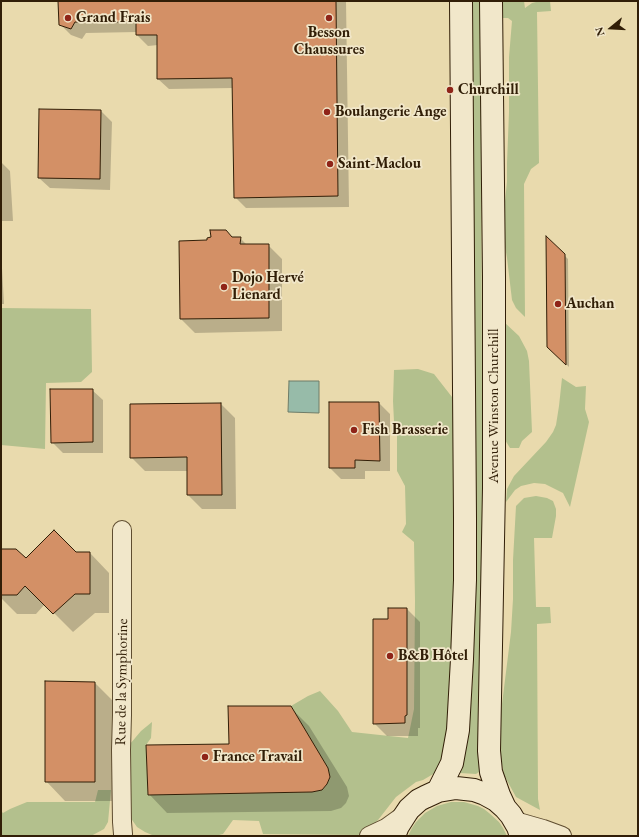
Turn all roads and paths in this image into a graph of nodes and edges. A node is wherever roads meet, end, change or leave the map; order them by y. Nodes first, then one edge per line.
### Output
1 (461, 1) edge
2 (491, 1) edge
3 (122, 530) dead end
4 (438, 791) junction
5 (405, 815) junction
6 (514, 822) edge
7 (122, 835) edge
8 (369, 836) edge
9 (394, 836) edge
10 (562, 836) edge

1 - 4 main road, Avenue Winston Churchill
2 - 6 main road, Avenue Winston Churchill
3 - 7 street, Rue de la Symphorine
4 - 5 main road
4 - 6 main road
5 - 8 street
5 - 9 main road
6 - 10 street

